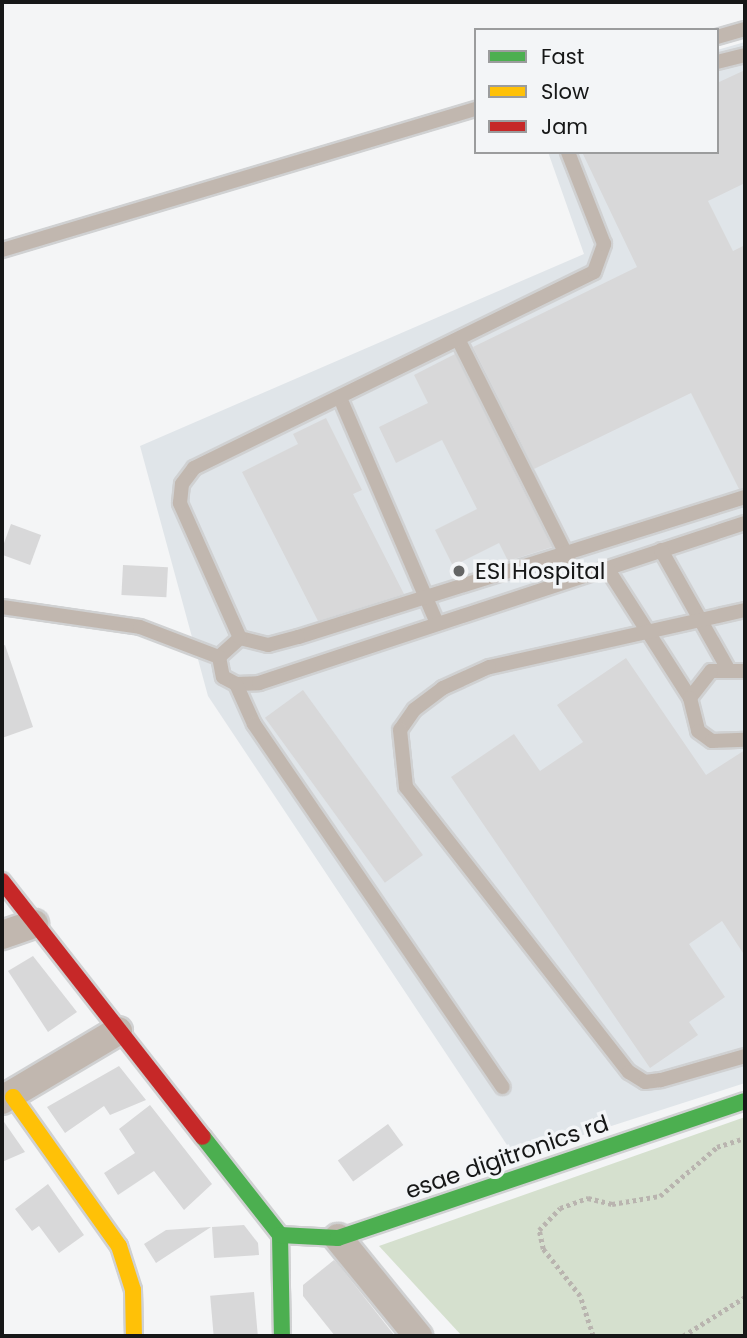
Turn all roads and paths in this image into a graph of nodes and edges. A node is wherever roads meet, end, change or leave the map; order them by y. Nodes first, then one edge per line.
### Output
1 (745, 29) edge
2 (719, 36) edge
3 (745, 55) edge
4 (719, 62) edge
5 (474, 110) edge
6 (569, 154) edge
7 (2, 250) edge
8 (459, 341) junction
9 (340, 398) junction
10 (744, 500) edge
11 (745, 520) edge
12 (661, 550) junction
13 (568, 558) junction
14 (607, 568) junction
15 (427, 600) junction
16 (2, 607) edge
17 (745, 610) edge
18 (700, 619) junction
19 (437, 623) junction
20 (645, 631) junction
21 (240, 638) junction
22 (219, 657) junction
23 (727, 667) junction
24 (745, 671) edge
25 (236, 684) junction
26 (690, 698) junction
27 (745, 740) edge
28 (2, 881) edge
29 (34, 924) junction
30 (2, 936) edge
31 (118, 1031) junction
32 (745, 1056) edge
33 (503, 1087) dead end
34 (8, 1099) edge
35 (745, 1101) edge
36 (745, 1138) edge
37 (281, 1235) junction
38 (338, 1238) junction
39 (745, 1297) edge
40 (134, 1336) edge
41 (282, 1336) edge
42 (418, 1336) edge
43 (593, 1336) edge
44 (683, 1336) edge

1 - 2 lane
3 - 4 lane
5 - 7 lane
6 - 8 lane
8 - 9 lane
8 - 13 lane
9 - 15 lane
9 - 21 lane
10 - 11 lane
10 - 13 lane
11 - 12 lane
12 - 14 lane
12 - 18 lane
13 - 15 lane
14 - 19 lane
14 - 20 lane
15 - 19 lane
15 - 21 lane
16 - 22 lane
17 - 18 lane
18 - 20 lane
18 - 23 lane
19 - 25 lane
20 - 26 lane
20 - 32 lane
21 - 22 lane
22 - 25 lane
23 - 24 lane
23 - 26 lane
25 - 33 lane
26 - 27 lane
28 - 29 street
29 - 30 street
29 - 31 street
31 - 34 street
31 - 37 street
34 - 40 street
35 - 38 street, esae digitronics rd
36 - 43 path
37 - 38 street, esae digitronics rd
37 - 41 street
38 - 42 street
39 - 44 path

